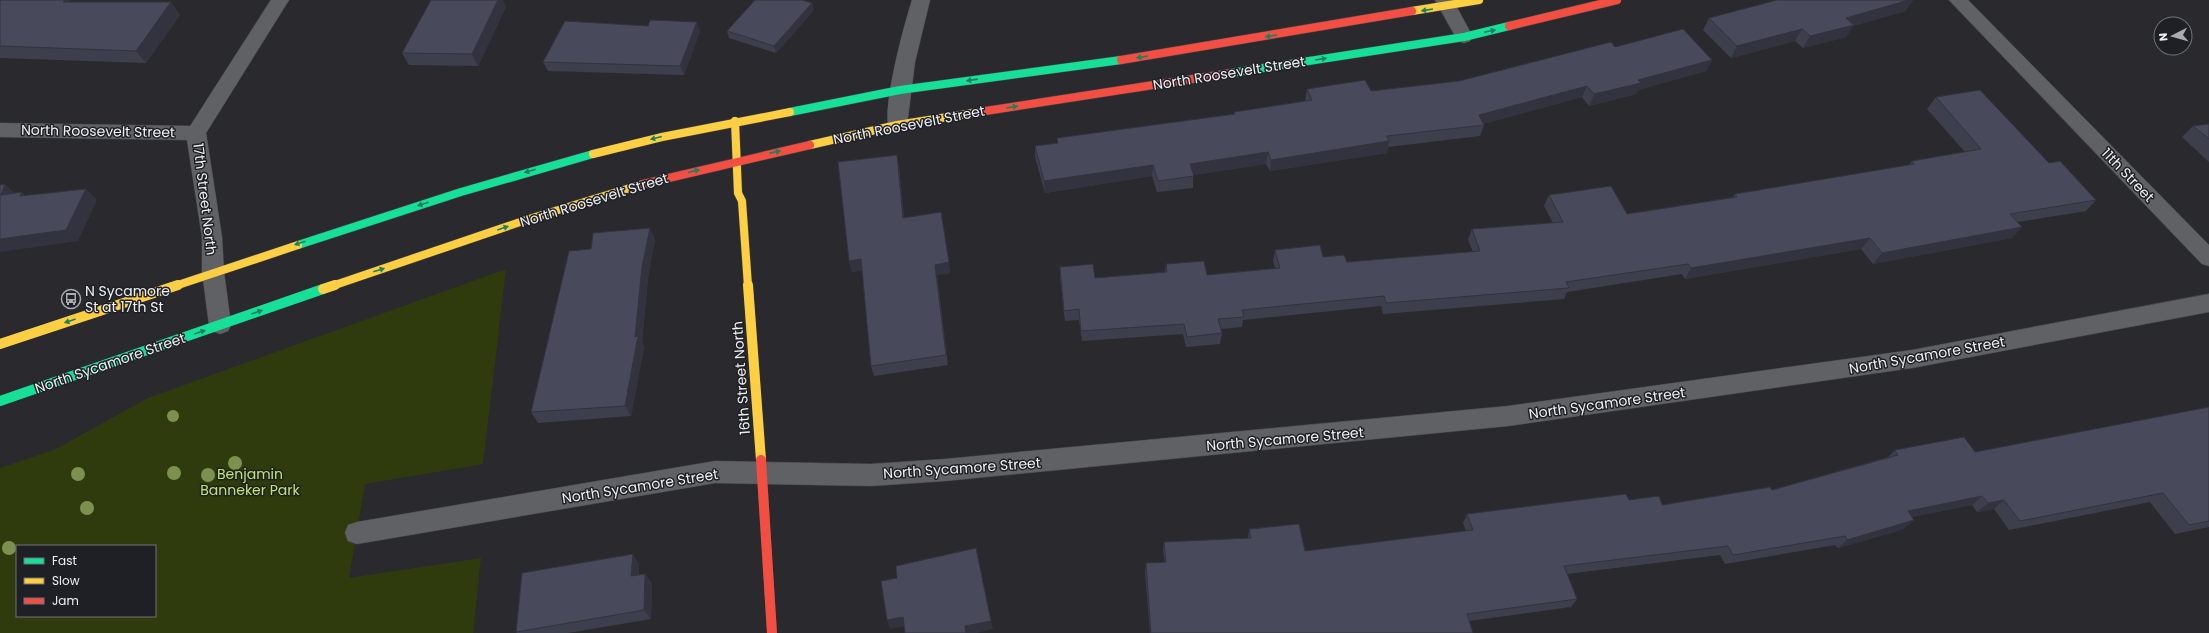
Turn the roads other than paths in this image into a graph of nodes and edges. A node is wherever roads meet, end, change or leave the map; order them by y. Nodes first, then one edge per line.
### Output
1 (280, 0) edge
2 (921, 0) edge
3 (1479, 0) edge
4 (1617, 0) edge
5 (1958, 0) edge
6 (1445, 3) edge
7 (1464, 37) junction
8 (900, 90) junction
9 (735, 121) junction
10 (897, 125) junction
11 (0, 130) edge
12 (196, 133) junction
13 (737, 161) junction
14 (2209, 258) edge
15 (213, 272) junction
16 (2209, 303) edge
17 (220, 325) junction
18 (0, 344) edge
19 (0, 401) edge
20 (762, 473) junction
21 (357, 533) dead end
22 (772, 633) edge

1 - 12 street, 17th Street North
2 - 8 street
3 - 6 main road
7 -> 4 main road, North Roosevelt Street
5 - 14 street, 11th Street
6 - 7 street
6 -> 8 main road
10 -> 7 main road, North Roosevelt Street
8 - 9 main road
8 - 10 street
9 - 13 main road, 16th Street North
9 -> 15 main road
13 -> 10 main road, North Roosevelt Street
11 - 12 street, North Roosevelt Street
12 - 15 street, 17th Street North
17 -> 13 main road, North Roosevelt Street
13 - 20 main road, 16th Street North
15 - 17 street, 17th Street North
15 -> 18 main road
16 - 20 street, North Sycamore Street
19 -> 17 main road, North Sycamore Street
20 - 21 street, North Sycamore Street
20 - 22 main road, 16th Street North

